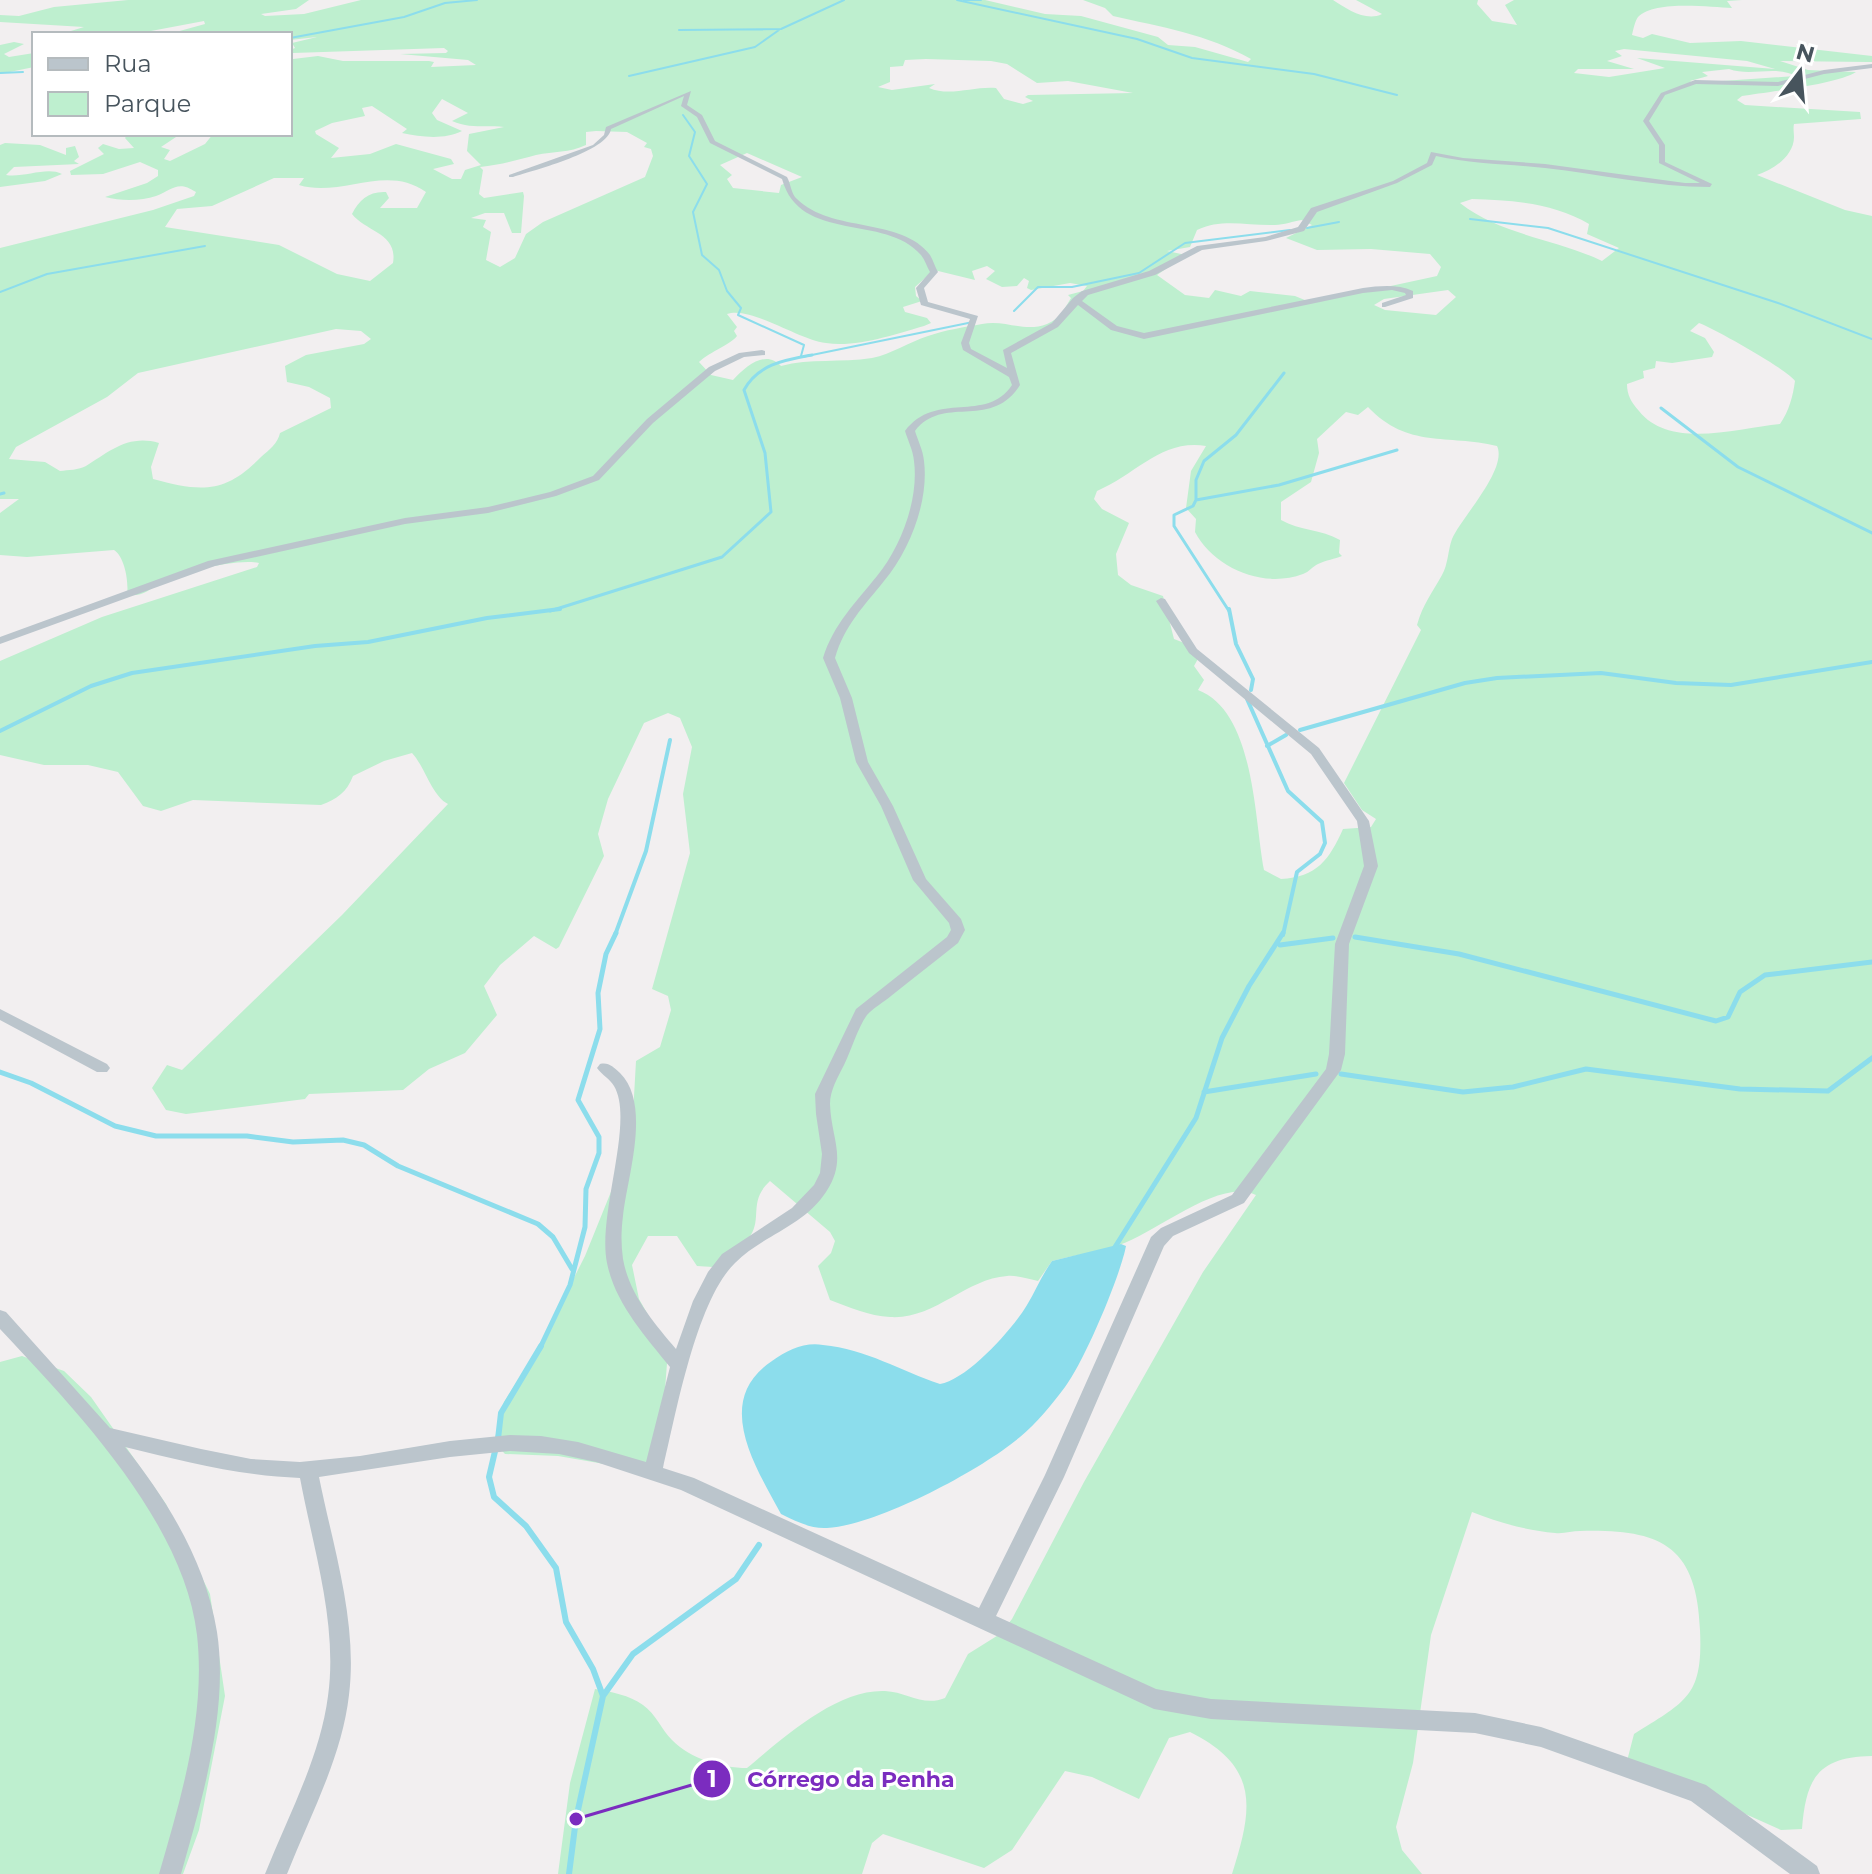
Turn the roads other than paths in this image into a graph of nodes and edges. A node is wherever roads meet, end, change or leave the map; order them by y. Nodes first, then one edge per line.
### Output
1 (1872, 66) edge
2 (511, 176) dead end
3 (1076, 300) junction
4 (1385, 305) dead end
5 (762, 353) dead end
6 (1012, 375) junction
7 (1161, 601) dead end
8 (0, 641) edge
9 (0, 1014) edge
10 (102, 1068) dead end
11 (605, 1068) dead end
12 (0, 1317) edge
13 (679, 1365) junction
14 (103, 1434) junction
15 (308, 1469) junction
16 (653, 1472) junction
17 (984, 1619) junction
18 (170, 1874) edge
19 (276, 1874) edge
20 (1809, 1874) edge

1 - 3 street
2 - 6 street
3 - 4 street
3 - 6 street
5 - 8 street
6 - 13 street
7 - 17 street
9 - 10 street
11 - 13 street
12 - 14 street
13 - 16 street
14 - 15 street
14 - 18 street
15 - 16 street
15 - 19 street
16 - 17 street
17 - 20 street

